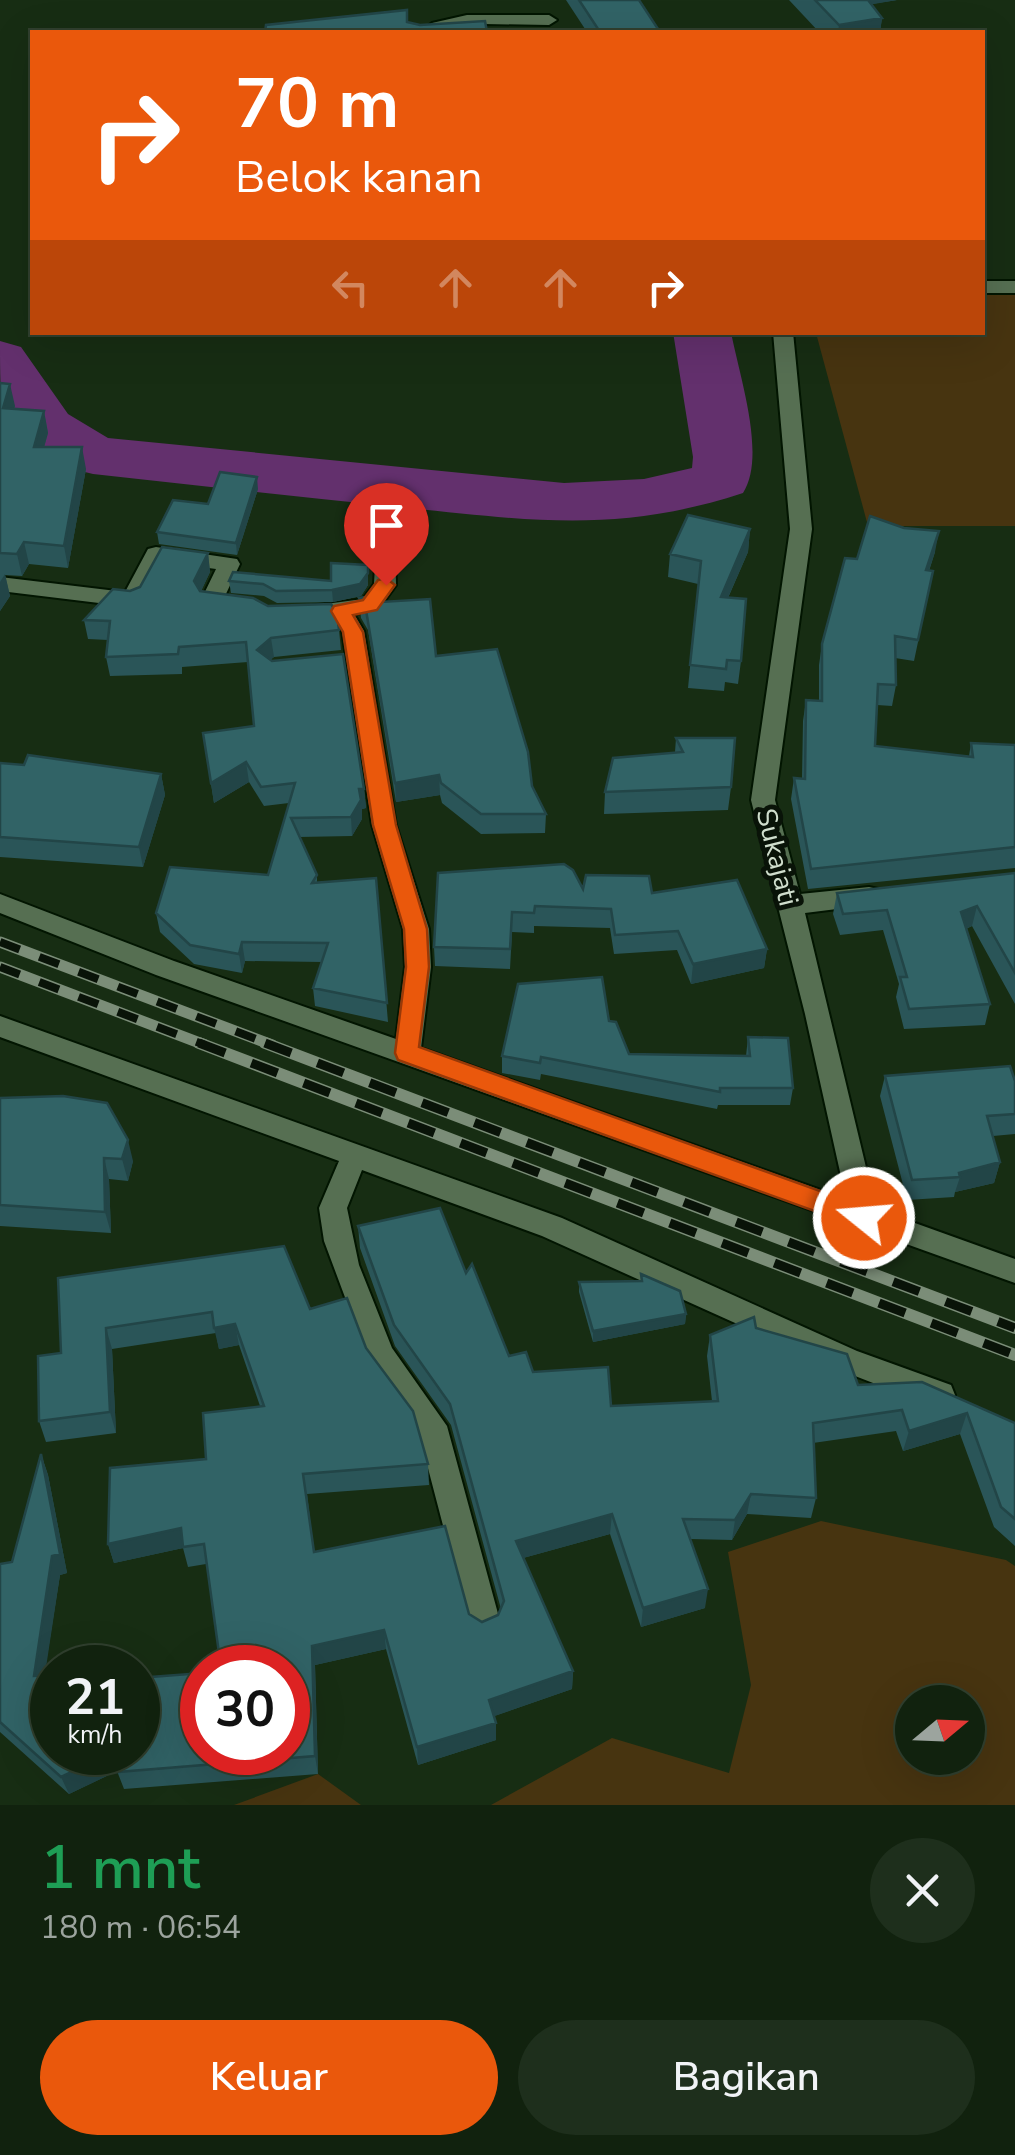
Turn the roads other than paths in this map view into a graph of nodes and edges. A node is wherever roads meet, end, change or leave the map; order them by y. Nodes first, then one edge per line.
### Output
1 (540, 0) edge
2 (552, 26) edge
3 (430, 30) edge
4 (985, 287) edge
5 (1015, 287) edge
6 (784, 335) edge
7 (386, 547) dead end
8 (0, 584) edge
9 (246, 605) edge
10 (341, 611) junction
11 (286, 614) edge
12 (900, 893) edge
13 (0, 903) edge
14 (790, 905) junction
15 (0, 1026) edge
16 (407, 1053) junction
17 (354, 1158) junction
18 (864, 1218) junction
19 (1015, 1271) edge
20 (959, 1402) edge
21 (484, 1621) edge

1 - 2 street
2 - 3 street
4 - 5 street
6 - 14 street, Sukajati
7 - 10 street
8 - 9 street
10 - 11 street
10 - 16 street
12 - 14 street
13 - 16 street
14 - 18 street, Sukajati
15 - 17 street
16 - 18 street
17 - 20 street
17 - 21 street
18 - 19 street

